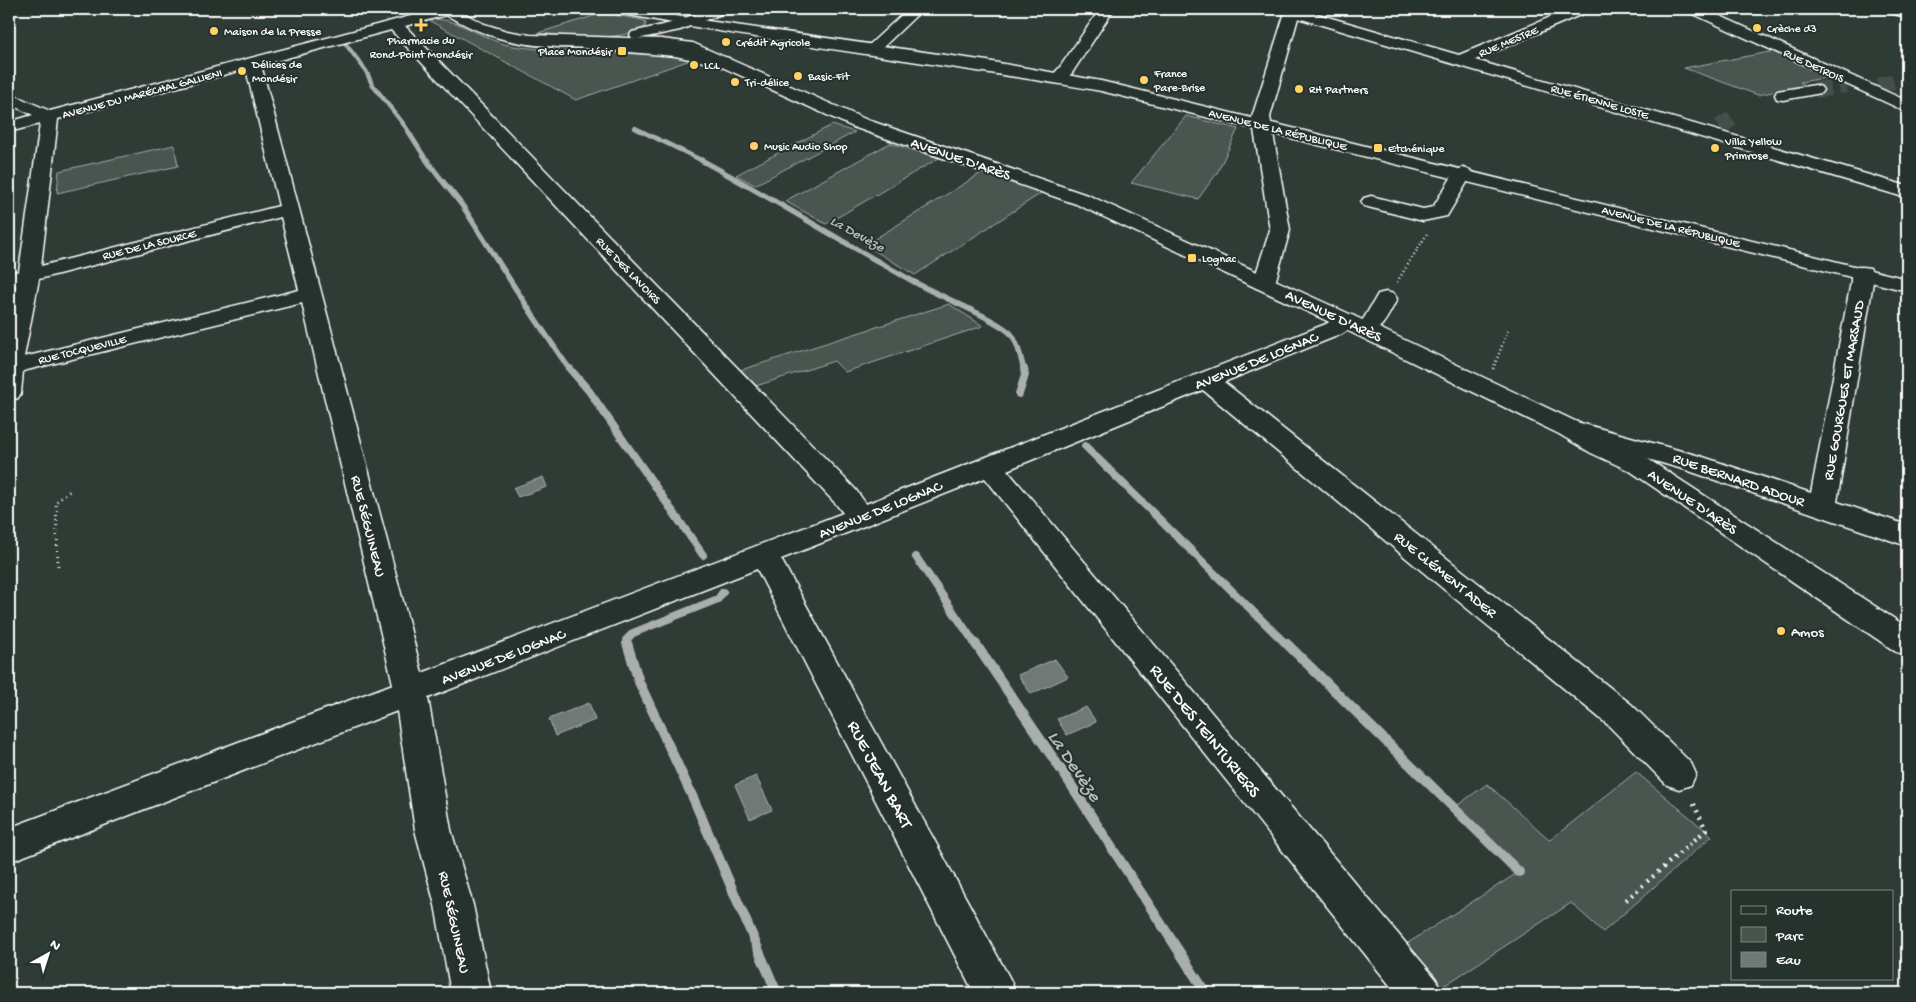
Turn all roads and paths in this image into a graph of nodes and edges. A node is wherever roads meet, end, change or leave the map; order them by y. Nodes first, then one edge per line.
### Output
1 (449, 9) edge
2 (618, 9) edge
3 (721, 9) edge
4 (916, 9) edge
5 (1106, 9) edge
6 (1582, 9) edge
7 (1694, 9) edge
8 (1894, 9) edge
9 (1292, 11) edge
10 (482, 12) dead end
11 (1907, 14) edge
12 (640, 15) junction
13 (687, 22) junction
14 (395, 25) junction
15 (637, 35) junction
16 (522, 38) junction
17 (568, 42) junction
18 (873, 49) junction
19 (1460, 60) junction
20 (251, 64) junction
21 (1058, 78) junction
22 (1816, 90) tunnel mouth
23 (1783, 96) dead end
24 (9, 98) edge
25 (1907, 107) edge
26 (50, 117) junction
27 (1262, 125) junction
28 (9, 127) edge
29 (1463, 174) junction
30 (1907, 192) edge
31 (1372, 202) dead end
32 (289, 209) junction
33 (1440, 212) junction
34 (1862, 273) junction
35 (19, 277) edge
36 (1264, 283) junction
37 (1907, 285) edge
38 (311, 294) junction
39 (1386, 299) joint
40 (1355, 325) junction
41 (1508, 330) dead end
42 (12, 366) junction
43 (1206, 380) junction
44 (1482, 386) junction
45 (9, 393) edge
46 (1568, 428) junction
47 (990, 467) junction
48 (71, 490) dead end
49 (1822, 507) junction
50 (860, 516) junction
51 (1907, 536) edge
52 (766, 556) junction
53 (58, 566) dead end
54 (1907, 643) edge
55 (411, 692) junction
56 (1679, 774) joint
57 (9, 845) edge
58 (1626, 900) dead end
59 (471, 993) edge
60 (996, 993) edge
61 (1422, 993) edge

1 - 14 street, AVENUE DU MARÉCHAL GALLIENI
1 - 16 street
2 - 12 street
3 - 13 street
4 - 18 street
5 - 21 street
6 - 19 street, RUE MESTRE
7 - 25 street, RUE DETROIS
8 - 11 street
9 - 19 street, RUE ÉTIENNE LOSTE
9 - 27 street
10 - 16 street
12 - 13 street, AVENUE DE LA RÉPUBLIQUE
12 - 15 street
13 - 15 street
13 - 18 street, AVENUE DE LA RÉPUBLIQUE
14 - 20 street, AVENUE DU MARÉCHAL GALLIENI
14 - 50 street, RUE DES LAVOIRS
15 - 17 street
16 - 17 street
17 - 36 street, AVENUE D'ARÈS
18 - 21 street, AVENUE DE LA RÉPUBLIQUE
19 - 30 street, RUE ÉTIENNE LOSTE
20 - 26 street, AVENUE DU MARÉCHAL GALLIENI
20 - 32 street, RUE SÉGUINEAU
21 - 27 street, AVENUE DE LA RÉPUBLIQUE
22 - 23 street
24 - 26 street
26 - 28 street, AVENUE DU MARÉCHAL GALLIENI
26 - 35 street
27 - 29 street, AVENUE DE LA RÉPUBLIQUE
27 - 36 street
29 - 33 street
29 - 34 street, AVENUE DE LA RÉPUBLIQUE
31 - 33 street
32 - 35 street, RUE DE LA SOURCE
32 - 38 street, RUE SÉGUINEAU
33 - 39 path
34 - 37 street, AVENUE DE LA RÉPUBLIQUE
34 - 49 street, RUE GOURGUES ET MARSAUD
35 - 42 street
36 - 40 street, AVENUE D'ARÈS
38 - 42 street, RUE TOCQUEVILLE
38 - 55 street, RUE SÉGUINEAU
39 - 40 street
40 - 43 street, AVENUE DE LOGNAC
40 - 44 street, AVENUE D'ARÈS
41 - 44 path
42 - 45 street
43 - 47 street, AVENUE DE LOGNAC
43 - 56 street, RUE CLÉMENT ADER
44 - 46 street, AVENUE D'ARÈS
46 - 49 street, RUE BERNARD ADOUR
46 - 54 street, AVENUE D'ARÈS
47 - 50 street, AVENUE DE LOGNAC
47 - 61 street, RUE DES TEINTURIERS
48 - 53 path
49 - 51 street, RUE BERNARD ADOUR
50 - 52 street, AVENUE DE LOGNAC
52 - 55 street, AVENUE DE LOGNAC
52 - 60 street, RUE JEAN BART
55 - 57 street, AVENUE DE LOGNAC
55 - 59 street, RUE SÉGUINEAU
56 - 58 path

